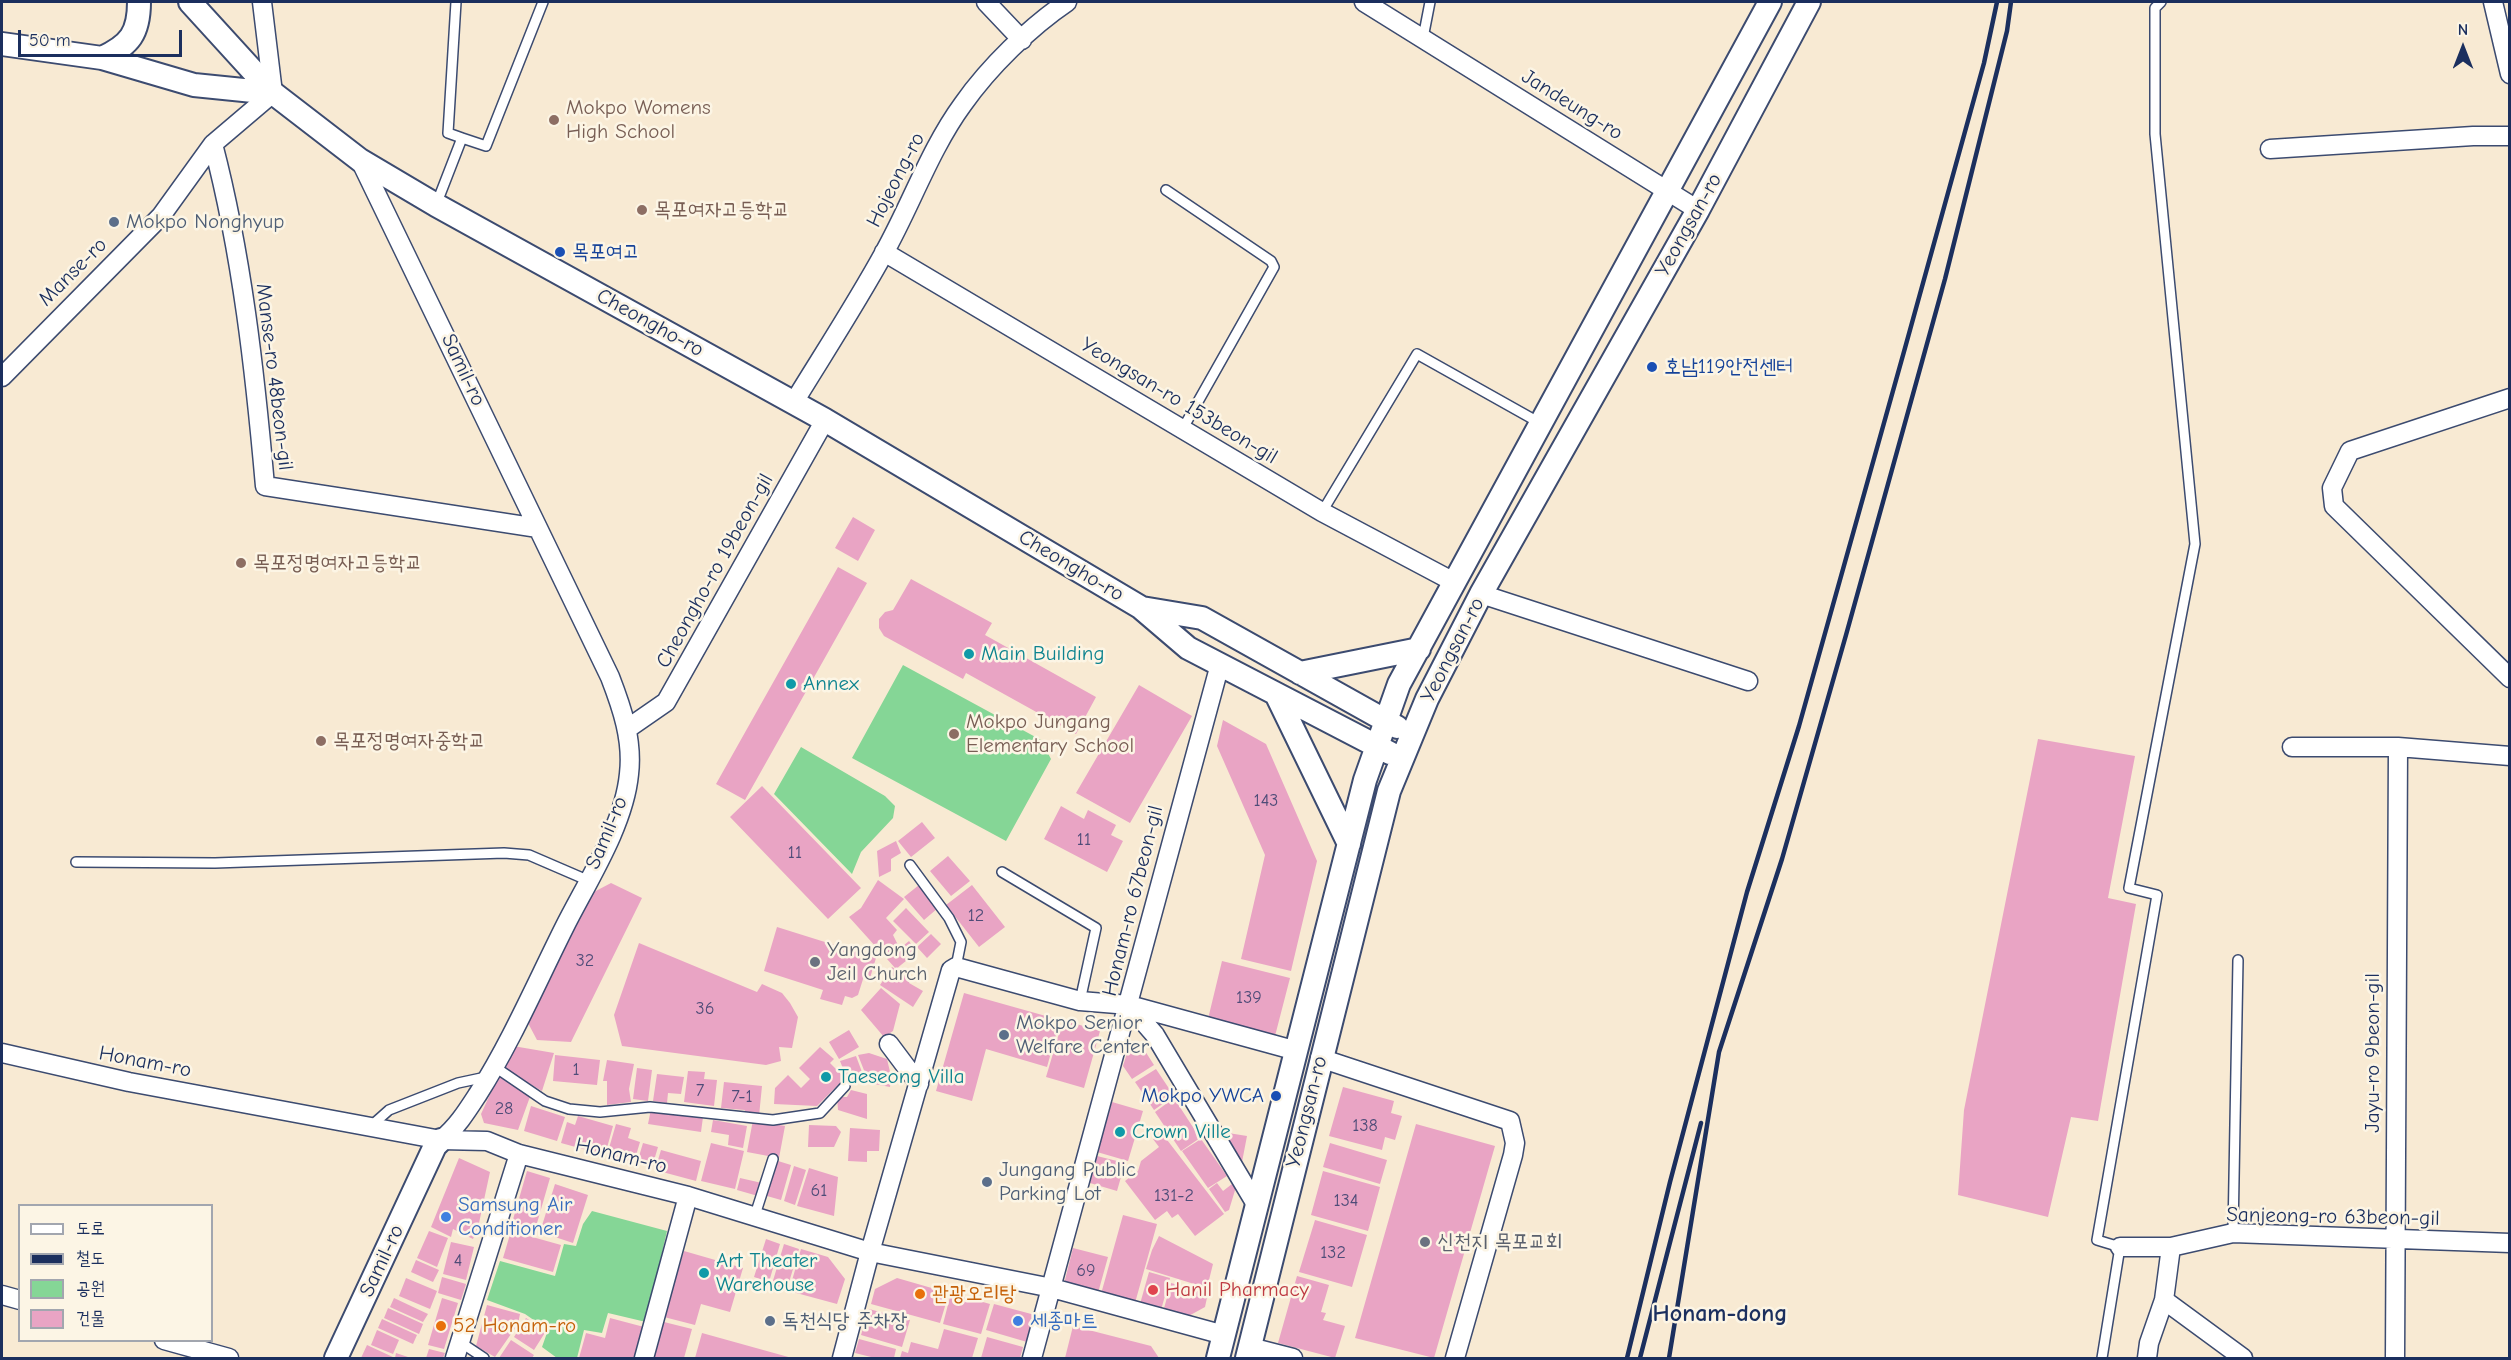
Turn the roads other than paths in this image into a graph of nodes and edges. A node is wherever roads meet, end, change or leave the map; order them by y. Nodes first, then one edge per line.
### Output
1 (139, 2) edge
2 (190, 2) edge
3 (262, 2) edge
4 (456, 2) edge
5 (543, 2) edge
6 (986, 2) edge
7 (1067, 2) edge
8 (1364, 2) edge
9 (1430, 2) edge
10 (1770, 2) edge
11 (1809, 2) edge
12 (2161, 2) edge
13 (2493, 2) edge
14 (1422, 38) junction
15 (1022, 40) junction
16 (2, 46) edge
17 (102, 58) junction
18 (2510, 74) edge
19 (273, 93) junction
20 (2510, 136) edge
21 (462, 138) junction
22 (213, 144) junction
23 (2270, 149) dead end
24 (360, 159) junction
25 (1166, 190) dead end
26 (1667, 191) junction
27 (436, 204) junction
28 (1698, 210) junction
29 (885, 252) junction
30 (9, 362) edge
31 (2, 377) edge
32 (2510, 398) edge
33 (794, 402) junction
34 (825, 420) junction
35 (1540, 423) junction
36 (1182, 430) junction
37 (1322, 512) junction
38 (538, 528) junction
39 (1454, 582) junction
40 (1481, 594) junction
41 (1140, 607) junction
42 (1419, 649) junction
43 (1220, 664) junction
44 (1300, 673) junction
45 (2510, 678) edge
46 (1748, 681) dead end
47 (1276, 694) junction
48 (1386, 721) junction
49 (627, 729) junction
50 (1412, 735) junction
51 (1377, 746) junction
52 (2292, 747) dead end
53 (2398, 747) junction
54 (2510, 756) edge
55 (1402, 759) junction
56 (1349, 844) junction
57 (76, 862) dead end
58 (910, 865) dead end
59 (1002, 872) dead end
60 (588, 880) junction
61 (2238, 960) dead end
62 (956, 967) junction
63 (1080, 1001) junction
64 (1129, 1005) junction
65 (889, 1044) dead end
66 (1297, 1051) junction
67 (2, 1053) edge
68 (1320, 1058) junction
69 (492, 1072) junction
70 (919, 1084) junction
71 (845, 1086) dead end
72 (371, 1126) junction
73 (441, 1140) junction
74 (519, 1154) junction
75 (773, 1159) dead end
76 (688, 1196) junction
77 (1257, 1206) junction
78 (755, 1215) junction
79 (2233, 1233) junction
80 (2394, 1240) junction
81 (2510, 1243) edge
82 (2120, 1246) junction
83 (2171, 1247) junction
84 (870, 1252) junction
85 (1052, 1288) junction
86 (2, 1295) edge
87 (18, 1299) edge
88 (2164, 1300) junction
89 (1224, 1335) junction
90 (168, 1342) edge
91 (457, 1350) edge
92 (1249, 1353) edge
93 (229, 1359) edge
94 (336, 1359) edge
95 (484, 1359) edge
96 (644, 1359) edge
97 (842, 1359) edge
98 (1032, 1359) edge
99 (1218, 1359) edge
100 (1293, 1359) edge
101 (1455, 1359) edge
102 (2102, 1359) edge
103 (2147, 1359) edge
104 (2243, 1359) edge
105 (2395, 1359) edge

1 - 17 street
2 - 19 street, Cheongho-ro
3 - 19 street
4 - 21 lane
5 - 21 lane
6 - 15 street
7 - 15 street, Hojeong-ro
8 - 14 street, Jandeung-ro
9 - 14 lane
10 - 26 street, Yeongsan-ro
11 - 28 street, Yeongsan-ro
12 - 82 lane
13 - 18 street
14 - 26 street, Jandeung-ro
15 - 29 street, Hojeong-ro
16 - 17 street
17 - 19 street
19 - 22 street, Manse-ro
19 - 24 street, Cheongho-ro
20 - 23 street
21 - 27 lane
22 - 30 street, Manse-ro
22 - 38 street, Manse-ro 48beon-gil
24 - 27 street, Cheongho-ro
24 - 38 street, Samil-ro
25 - 36 lane
26 - 28 street, Jandeung-ro
26 - 35 street, Yeongsan-ro
27 - 33 street, Cheongho-ro
28 - 40 street, Yeongsan-ro
29 - 33 street, Hojeong-ro
29 - 36 street, Yeongsan-ro 153beon-gil
30 - 31 street, Manse-ro
32 - 45 street
33 - 34 street, Cheongho-ro
34 - 41 street, Cheongho-ro
34 - 49 street, Cheongho-ro 19beon-gil
35 - 37 lane
35 - 39 street, Yeongsan-ro
36 - 37 street, Yeongsan-ro 153beon-gil
37 - 39 street, Yeongsan-ro 153beon-gil
38 - 49 street, Samil-ro
39 - 42 street, Yeongsan-ro
40 - 46 street
40 - 50 street, Yeongsan-ro
41 - 43 street, Cheongho-ro
41 - 44 street, Cheongho-ro
42 - 44 street
42 - 48 street, Yeongsan-ro
43 - 47 street, Cheongho-ro
43 - 64 street, Honam-ro 67beon-gil
44 - 48 street, Cheongho-ro
47 - 51 street, Cheongho-ro
47 - 56 street
48 - 50 street, Cheongho-ro
48 - 51 street, Yeongsan-ro
49 - 60 street, Samil-ro
50 - 55 street, Yeongsan-ro
51 - 55 street, Cheongho-ro
51 - 56 street, Yeongsan-ro
52 - 53 street
53 - 54 street
53 - 80 street, Jayu-ro 9beon-gil
55 - 68 street, Yeongsan-ro
56 - 66 street, Yeongsan-ro
57 - 60 lane
58 - 62 lane
59 - 63 lane
60 - 69 street, Samil-ro
61 - 79 lane
62 - 63 street
62 - 70 street
63 - 64 street
64 - 66 street
64 - 77 street
64 - 85 street, Honam-ro 67beon-gil
65 - 70 street
66 - 77 street, Yeongsan-ro
67 - 72 street, Honam-ro
68 - 92 street, Yeongsan-ro
68 - 101 street
69 - 71 lane
69 - 72 lane
69 - 73 street, Samil-ro
70 - 84 street
72 - 73 street, Honam-ro
73 - 74 street, Honam-ro
73 - 94 street, Samil-ro
74 - 76 street, Honam-ro
74 - 91 street
75 - 78 lane
76 - 78 street, Honam-ro
76 - 96 street
77 - 89 street, Yeongsan-ro
78 - 84 street, Honam-ro
79 - 80 street, Sanjeong-ro 63beon-gil
79 - 83 street, Sanjeong-ro 63beon-gil
80 - 81 street, Sanjeong-ro 63beon-gil
80 - 105 street, Jayu-ro 9beon-gil
82 - 83 street, Sanjeong-ro 63beon-gil
82 - 102 lane
83 - 88 street
84 - 85 street, Honam-ro
84 - 97 street
85 - 89 street, Honam-ro
85 - 98 street, Honam-ro 67beon-gil
86 - 87 street
88 - 103 street
88 - 104 street
89 - 99 street, Yeongsan-ro
90 - 93 street
91 - 95 lane
92 - 100 street

